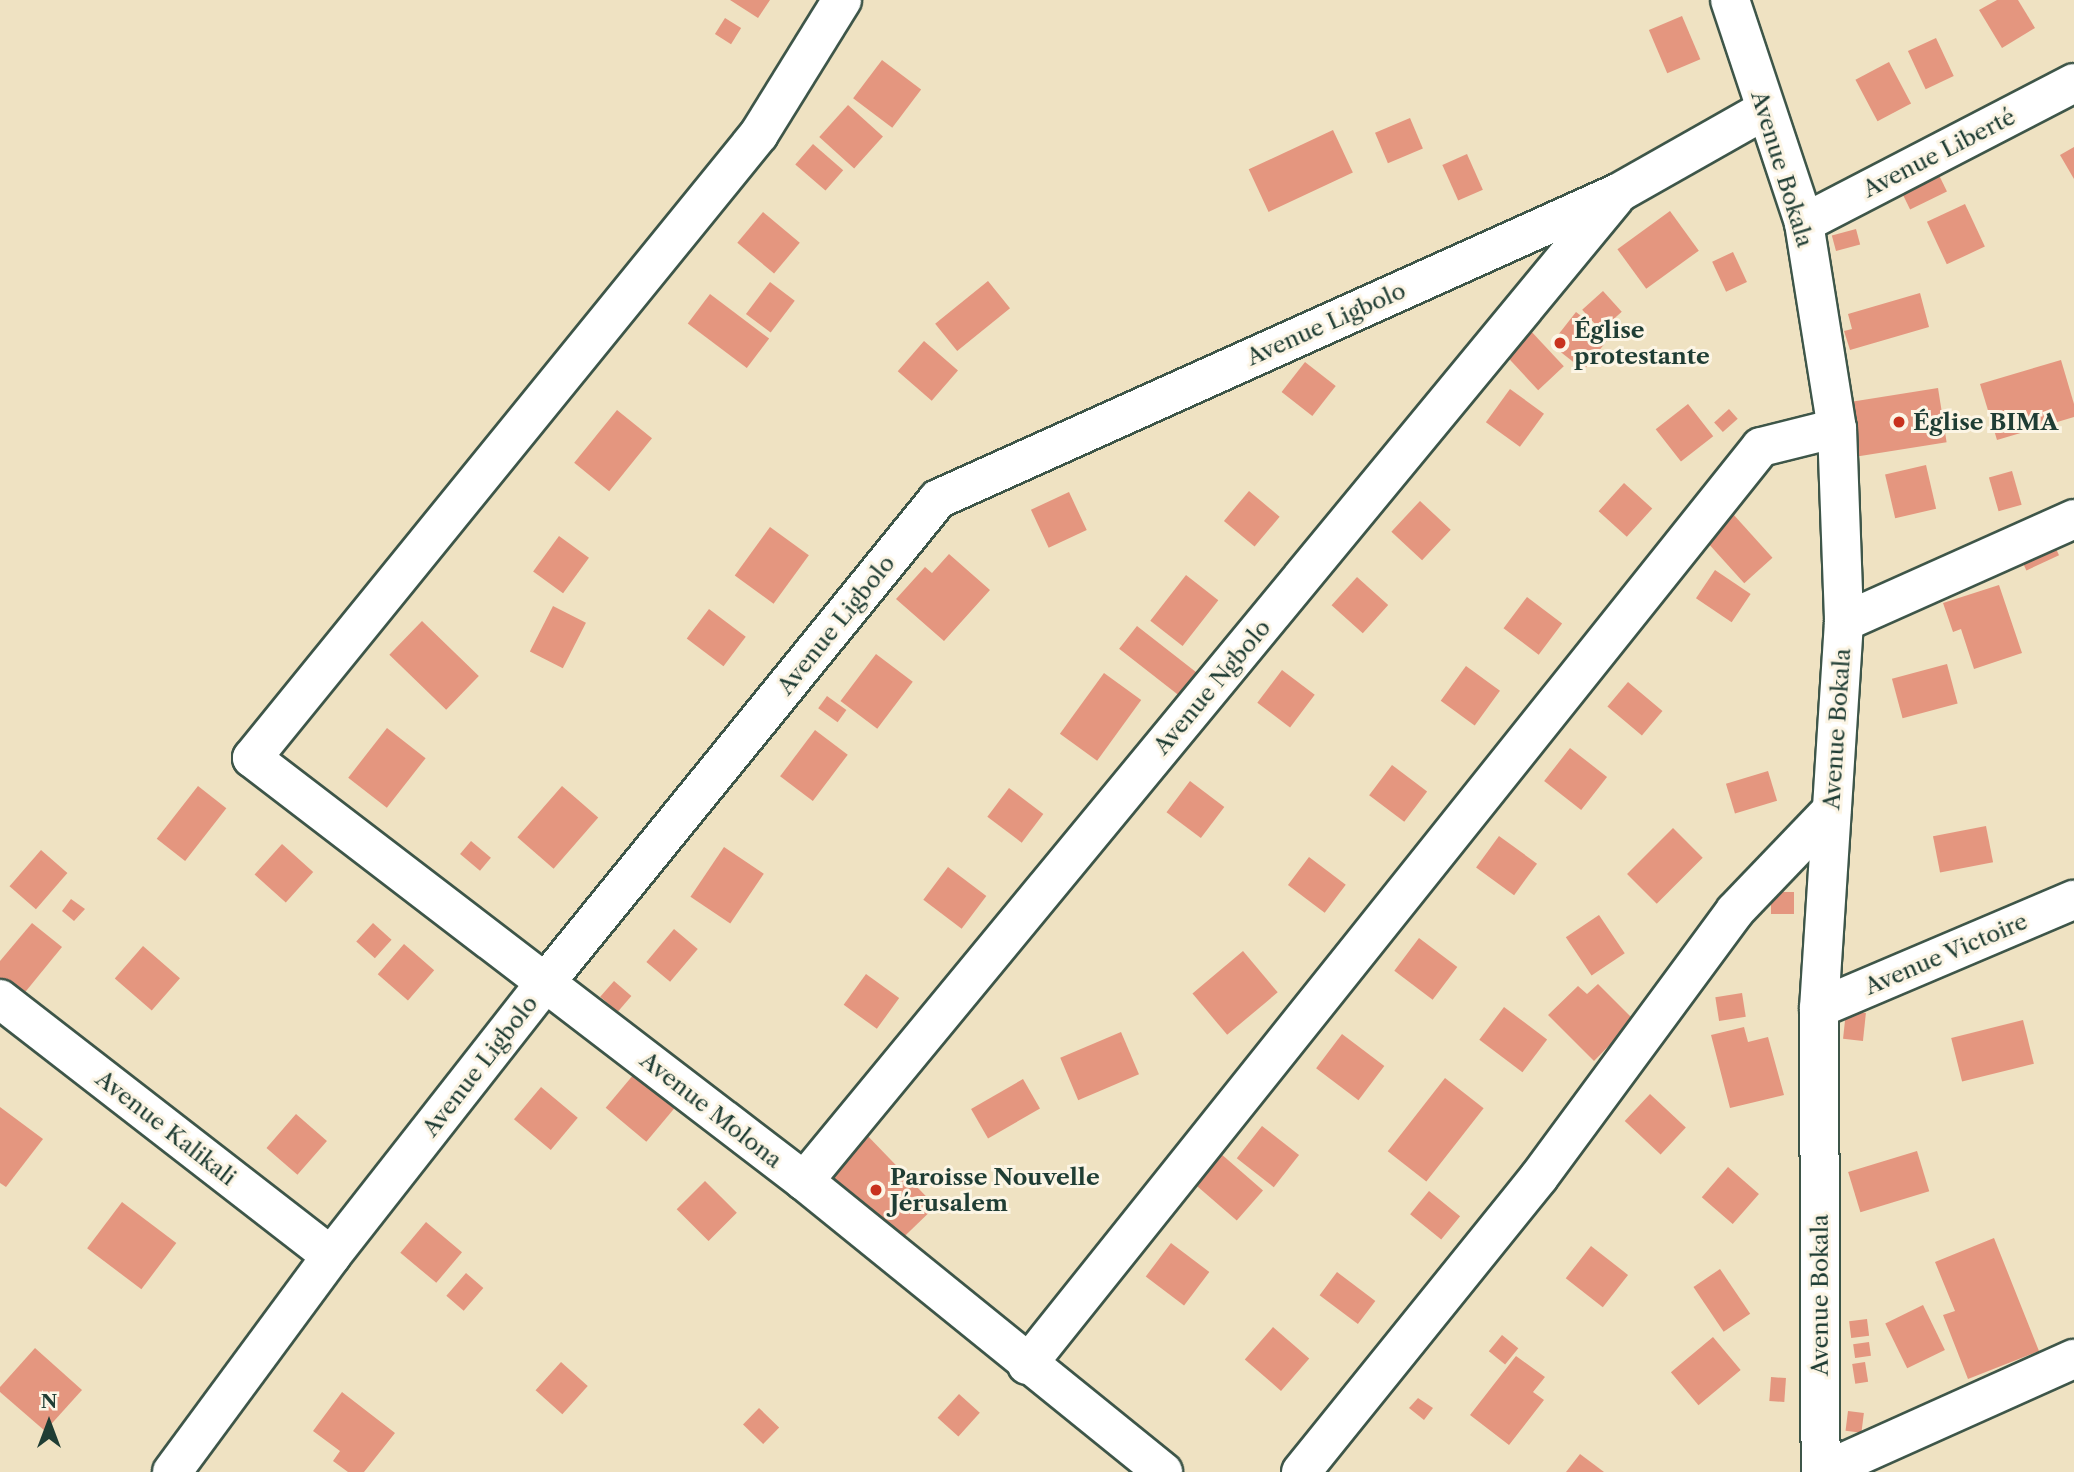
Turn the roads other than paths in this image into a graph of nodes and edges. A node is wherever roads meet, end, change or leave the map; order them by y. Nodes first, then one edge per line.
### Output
1 (842, 0) edge
2 (1730, 0) edge
3 (2074, 83) edge
4 (1765, 110) junction
5 (1620, 192) junction
6 (1804, 223) junction
7 (1837, 428) junction
8 (2074, 519) edge
9 (1844, 622) junction
10 (1831, 811) junction
11 (2074, 900) edge
12 (545, 983) junction
13 (0, 999) edge
14 (1819, 1008) junction
15 (804, 1181) junction
16 (331, 1256) junction
17 (2074, 1359) edge
18 (1027, 1365) junction
19 (172, 1472) edge
20 (1163, 1472) edge
21 (1301, 1472) edge
22 (1821, 1472) edge

1 - 12 street, Avenue Molona
2 - 4 street, Avenue Bokala
3 - 6 street, Avenue Liberté
4 - 5 street, Avenue Ligbolo
4 - 6 street, Avenue Bokala
5 - 12 street, Avenue Ligbolo
5 - 15 street, Avenue Ngbolo
6 - 7 street, Avenue Bokala
7 - 9 street, Avenue Bokala
7 - 18 street
8 - 9 street
9 - 10 street, Avenue Bokala
10 - 14 street, Avenue Bokala
10 - 21 street
11 - 14 street, Avenue Victoire
12 - 15 street, Avenue Molona
12 - 16 street, Avenue Ligbolo
13 - 16 street, Avenue Kalikali
14 - 22 street, Avenue Bokala
15 - 18 street, Avenue Molona
16 - 19 street, Avenue Ligbolo
17 - 22 street
18 - 20 street, Avenue Molona

